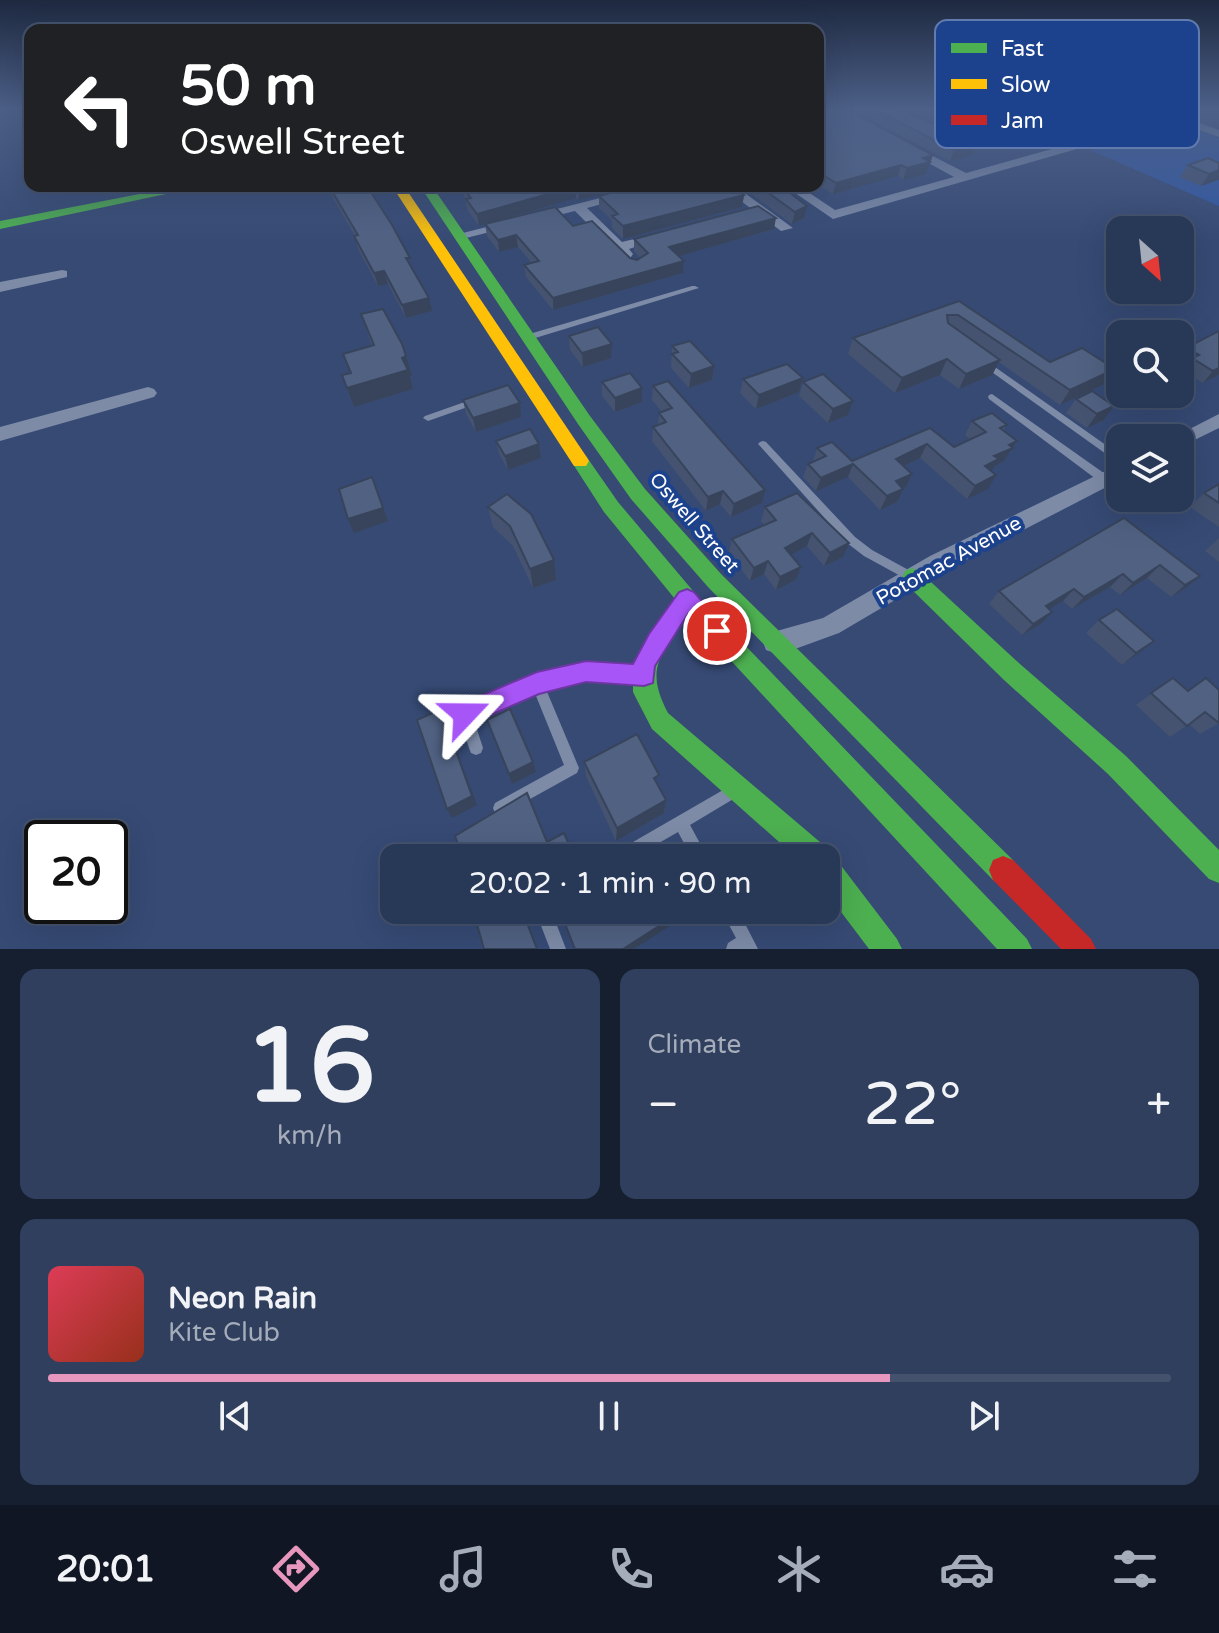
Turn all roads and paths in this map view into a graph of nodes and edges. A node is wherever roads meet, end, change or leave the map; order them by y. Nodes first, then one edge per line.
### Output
1 (919, 153) edge
2 (1051, 153) edge
3 (964, 177) junction
4 (168, 192) edge
5 (402, 192) edge
6 (430, 192) edge
7 (638, 192) edge
8 (733, 192) edge
9 (800, 192) edge
10 (578, 207) junction
11 (0, 225) edge
12 (786, 228) dead end
13 (675, 232) edge
14 (462, 235) junction
15 (619, 247) junction
16 (637, 265) edge
17 (454, 273) junction
18 (62, 274) dead end
19 (0, 287) edge
20 (695, 288) dead end
21 (529, 337) junction
22 (971, 352) edge
23 (148, 393) dead end
24 (992, 397) dead end
25 (482, 399) edge
26 (428, 418) dead end
27 (1219, 420) edge
28 (1194, 433) edge
29 (0, 434) edge
30 (763, 444) dead end
31 (1106, 450) edge
32 (1106, 471) edge
33 (1106, 478) edge
34 (912, 577) junction
35 (687, 598) junction
36 (775, 642) junction
37 (644, 675) junction
38 (537, 683) junction
39 (476, 748) dead end
40 (738, 788) junction
41 (500, 808) edge
42 (681, 822) junction
43 (643, 844) edge
44 (693, 844) edge
45 (801, 844) edge
46 (1219, 869) edge
47 (840, 887) edge
48 (548, 924) edge
49 (734, 924) edge
50 (743, 946) edge
51 (558, 949) edge
52 (887, 949) edge
53 (1017, 949) edge
54 (1081, 949) edge

1 - 3 street
2 - 3 street
3 - 9 street
4 - 11 main road
5 - 17 main road
6 - 14 main road, Oswell Street
7 - 10 street
8 - 12 street
10 - 14 street
10 - 15 street
13 - 15 street
14 - 21 main road, Oswell Street
15 - 16 street
17 - 21 main road
17 - 35 main road
18 - 19 street
20 - 21 lane
21 - 36 main road, Oswell Street
22 - 31 lane
23 - 29 street
24 - 32 lane
25 - 26 lane
27 - 28 street
30 - 34 lane
33 - 34 street, Potomac Avenue
34 - 36 street, Potomac Avenue
34 - 46 main road
35 - 37 main road
35 - 53 main road
36 - 54 main road, Oswell Street
37 - 38 lane
37 - 40 main road
38 - 39 lane
38 - 41 lane
40 - 42 lane
40 - 45 main road
42 - 43 lane
42 - 44 lane
47 - 52 main road
48 - 51 lane
49 - 50 lane

